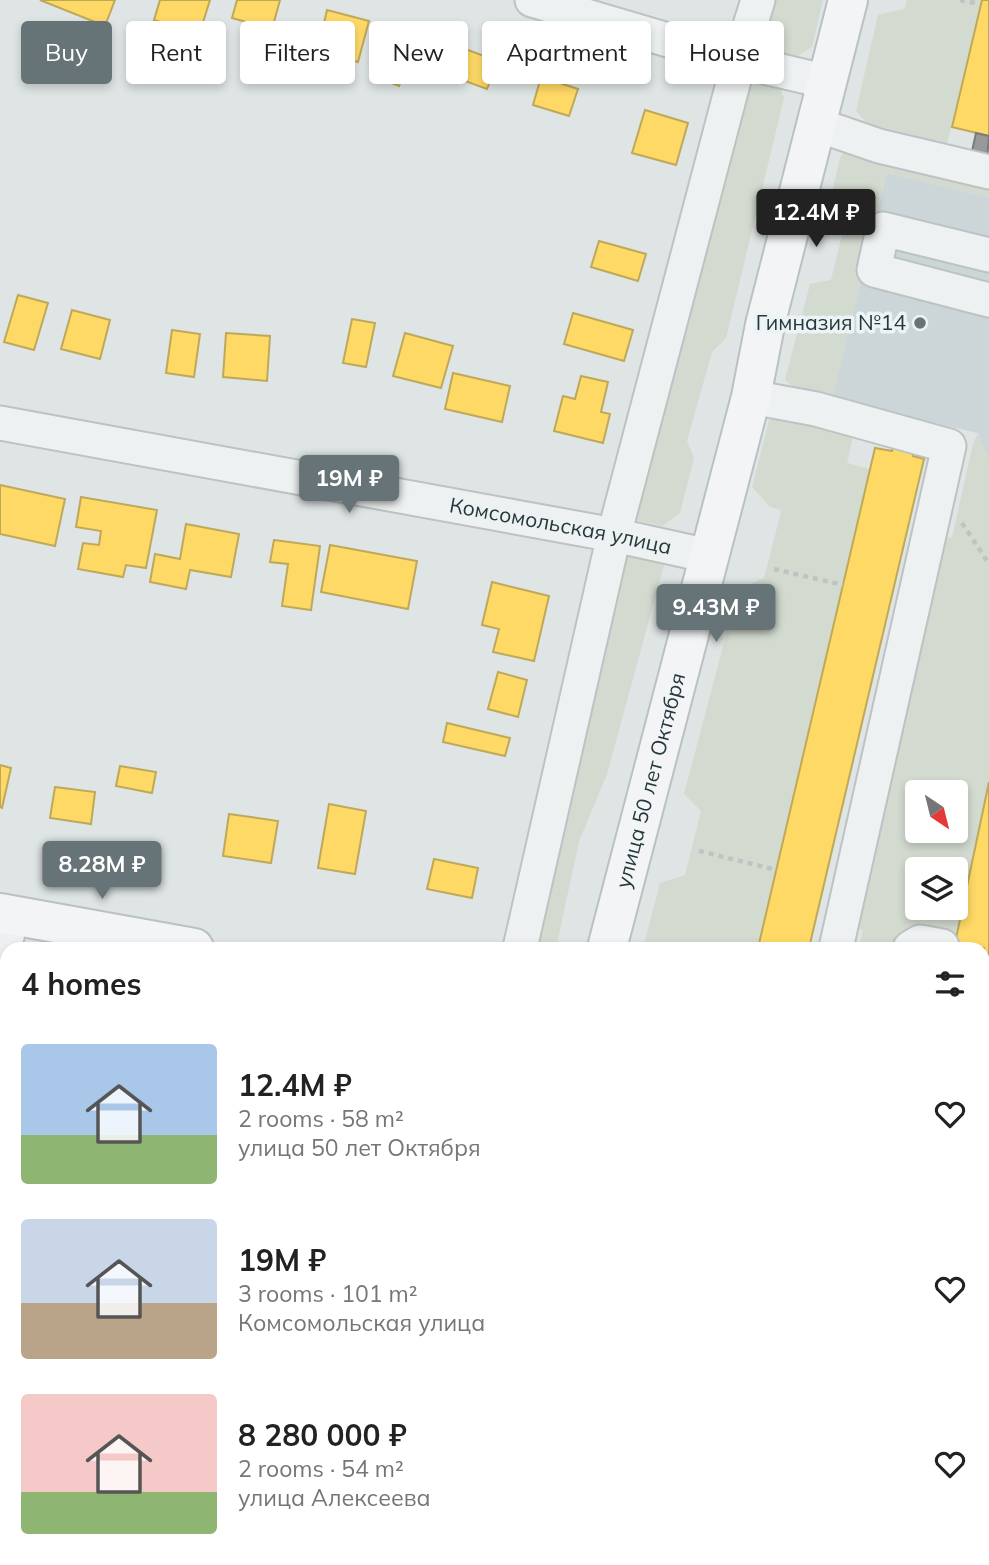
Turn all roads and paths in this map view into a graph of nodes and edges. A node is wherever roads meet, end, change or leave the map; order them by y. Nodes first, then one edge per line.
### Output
1 (532, 0) edge
2 (758, 0) edge
3 (848, 0) edge
4 (960, 0) edge
5 (981, 5) dead end
6 (751, 21) edge
7 (665, 39) edge
8 (784, 72) edge
9 (828, 82) junction
10 (732, 84) edge
11 (818, 125) junction
12 (989, 172) edge
13 (989, 255) edge
14 (989, 300) edge
15 (751, 397) junction
16 (0, 423) edge
17 (614, 535) junction
18 (709, 556) junction
19 (774, 569) dead end
20 (843, 585) dead end
21 (699, 851) dead end
22 (776, 870) dead end
23 (6, 914) edge
24 (3, 942) edge
25 (161, 942) edge
26 (521, 942) edge
27 (609, 942) edge
28 (837, 942) edge

1 - 7 street
2 - 6 street
3 - 9 main road, улица 50 лет Октября
4 - 5 path
8 - 9 street
9 - 11 main road, улица 50 лет Октября
10 - 17 street
11 - 12 street
11 - 15 main road, улица 50 лет Октября
13 - 14 street
15 - 18 main road, улица 50 лет Октября
15 - 28 street
16 - 17 street, Комсомольская улица
17 - 18 street, Комсомольская улица
17 - 26 street
18 - 27 main road, улица 50 лет Октября
19 - 20 path
21 - 22 path
23 - 24 street
23 - 25 main road

